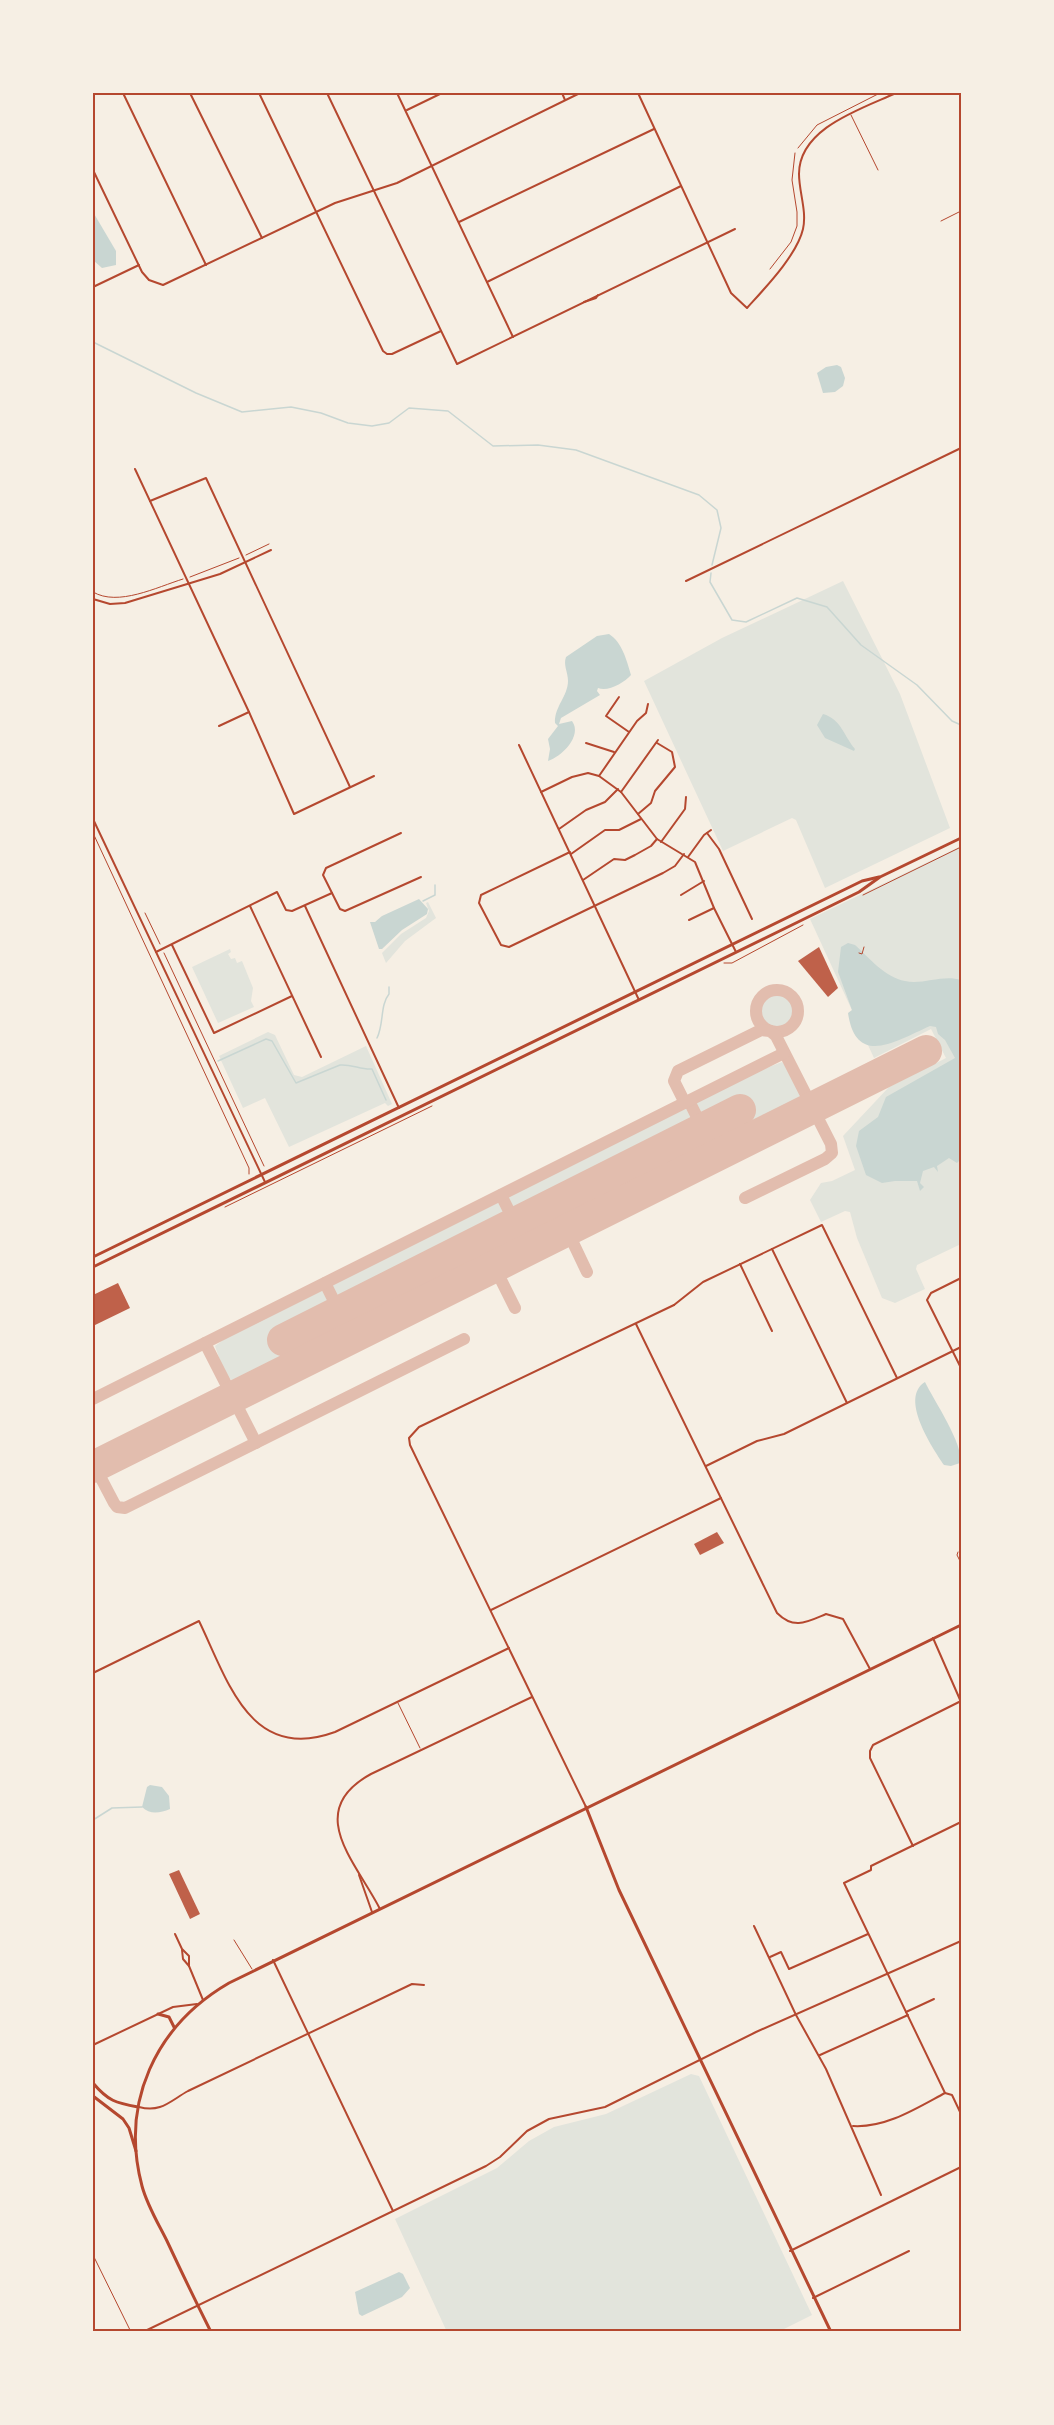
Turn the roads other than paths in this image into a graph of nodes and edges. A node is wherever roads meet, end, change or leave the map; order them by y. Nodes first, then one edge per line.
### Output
1 (123, 93) edge
2 (190, 93) edge
3 (259, 93) edge
4 (327, 93) edge
5 (398, 93) edge
6 (442, 93) edge
7 (562, 93) edge
8 (580, 93) edge
9 (638, 93) edge
10 (896, 93) edge
11 (565, 100) junction
12 (406, 111) junction
13 (851, 115) junction
14 (654, 128) junction
15 (432, 166) junction
16 (878, 170) dead end
17 (93, 171) edge
18 (681, 186) junction
19 (374, 191) junction
20 (961, 211) edge
21 (316, 212) junction
22 (941, 221) dead end
23 (459, 222) junction
24 (735, 229) dead end
25 (262, 238) junction
26 (708, 243) junction
27 (139, 265) junction
28 (206, 265) junction
29 (487, 282) junction
30 (93, 286) edge
31 (441, 331) junction
32 (513, 337) junction
33 (961, 448) edge
34 (135, 469) dead end
35 (150, 501) junction
36 (272, 550) dead end
37 (245, 563) junction
38 (686, 581) dead end
39 (189, 584) junction
40 (93, 599) edge
41 (619, 697) dead end
42 (648, 704) dead end
43 (249, 712) junction
44 (219, 726) dead end
45 (629, 732) junction
46 (586, 743) dead end
47 (519, 745) dead end
48 (614, 752) junction
49 (374, 776) dead end
50 (599, 776) junction
51 (350, 787) junction
52 (620, 791) junction
53 (541, 792) junction
54 (686, 797) dead end
55 (638, 814) junction
56 (93, 819) edge
57 (640, 819) junction
58 (558, 829) junction
59 (401, 833) dead end
60 (961, 838) edge
61 (657, 839) junction
62 (661, 842) junction
63 (570, 853) junction
64 (684, 854) junction
65 (688, 857) junction
66 (421, 877) dead end
67 (880, 877) junction
68 (583, 880) junction
69 (704, 881) junction
70 (332, 893) junction
71 (681, 896) dead end
72 (250, 906) junction
73 (305, 906) junction
74 (595, 906) junction
75 (714, 908) junction
76 (752, 919) dead end
77 (689, 920) dead end
78 (172, 945) junction
79 (733, 945) junction
80 (156, 952) junction
81 (736, 952) junction
82 (636, 992) junction
83 (292, 996) junction
84 (639, 1000) junction
85 (321, 1057) dead end
86 (399, 1108) junction
87 (262, 1176) junction
88 (265, 1182) junction
89 (772, 1249) junction
90 (93, 1257) edge
91 (740, 1264) junction
92 (93, 1267) edge
93 (961, 1278) edge
94 (636, 1324) junction
95 (772, 1331) dead end
96 (961, 1347) edge
97 (953, 1351) junction
98 (961, 1368) edge
99 (897, 1378) junction
100 (847, 1402) junction
101 (706, 1466) junction
102 (721, 1498) junction
103 (961, 1553) edge
104 (961, 1563) edge
105 (491, 1610) junction
106 (961, 1625) edge
107 (933, 1638) junction
108 (510, 1648) junction
109 (870, 1669) junction
110 (93, 1672) edge
111 (533, 1696) junction
112 (398, 1701) junction
113 (961, 1701) edge
114 (421, 1750) junction
115 (586, 1806) junction
116 (961, 1822) edge
117 (913, 1846) junction
118 (359, 1875) junction
119 (380, 1909) junction
120 (372, 1912) junction
121 (754, 1926) dead end
122 (175, 1934) dead end
123 (868, 1934) junction
124 (234, 1940) dead end
125 (961, 1941) edge
126 (769, 1958) junction
127 (273, 1960) junction
128 (252, 1971) junction
129 (888, 1975) junction
130 (424, 1985) dead end
131 (934, 1999) dead end
132 (202, 2000) junction
133 (197, 2004) junction
134 (158, 2014) junction
135 (907, 2014) junction
136 (796, 2015) junction
137 (174, 2027) junction
138 (308, 2034) junction
139 (93, 2045) edge
140 (819, 2055) junction
141 (700, 2062) junction
142 (93, 2083) edge
143 (945, 2093) junction
144 (93, 2096) edge
145 (138, 2106) junction
146 (961, 2114) edge
147 (852, 2126) junction
148 (136, 2153) junction
149 (961, 2167) edge
150 (881, 2194) dead end
151 (393, 2211) junction
152 (790, 2251) junction
153 (909, 2251) dead end
154 (93, 2255) edge
155 (813, 2298) junction
156 (197, 2304) junction
157 (130, 2332) edge
158 (143, 2332) edge
159 (211, 2332) edge
160 (831, 2332) edge

1 - 28 street
2 - 25 street
3 - 21 street
4 - 19 street
5 - 12 street
6 - 12 street
7 - 11 street
8 - 11 street
9 - 14 street
10 - 13 street
11 - 15 street
12 - 15 street
13 - 16 lane
13 - 26 street
14 - 18 street
14 - 23 street
15 - 19 street
15 - 23 street
17 - 27 street
18 - 26 street
18 - 29 street
19 - 21 street
19 - 31 street
20 - 22 lane
21 - 25 street
21 - 31 street
23 - 29 street
24 - 26 street
25 - 28 street
26 - 32 street
27 - 28 street
27 - 30 street
29 - 32 street
31 - 32 street
33 - 38 street
34 - 35 street
35 - 37 street
35 - 39 street
36 - 37 street
37 - 39 street
37 - 51 street
39 - 40 street
39 - 43 street
41 - 45 street
42 - 45 street
43 - 44 street
43 - 51 street
45 - 48 street
46 - 48 street
47 - 53 street
48 - 50 street
49 - 51 street
50 - 52 street
50 - 53 street
52 - 55 street
52 - 55 street
52 - 58 street
53 - 58 street
54 - 62 street
55 - 57 street
56 - 80 street
57 - 61 street
57 - 63 street
58 - 63 street
59 - 70 street
60 - 67 main road
61 - 62 street
61 - 68 street
62 - 64 street
63 - 68 street
63 - 74 street
64 - 65 street
64 - 74 street
65 - 69 street
65 - 76 street
66 - 70 street
67 - 79 main road
67 - 81 main road
68 - 74 street
69 - 71 street
69 - 75 street
70 - 73 street
72 - 73 street
72 - 78 street
72 - 83 street
73 - 86 street
74 - 82 street
75 - 77 street
75 - 79 street
78 - 80 street
78 - 83 street
79 - 81 street
79 - 82 main road
80 - 87 street
81 - 84 main road
82 - 84 street
82 - 86 main road
83 - 85 street
84 - 88 main road
86 - 87 main road
87 - 88 street
87 - 90 main road
88 - 92 main road
89 - 91 street
89 - 99 street
89 - 100 street
91 - 94 street
91 - 95 street
93 - 97 street
94 - 101 street
94 - 105 street
96 - 97 street
97 - 98 street
97 - 99 street
99 - 100 street
100 - 101 street
101 - 102 street
102 - 105 street
102 - 109 street
103 - 104 lane
105 - 108 street
106 - 107 main road
107 - 109 main road
107 - 113 street
108 - 111 street
108 - 112 street
109 - 115 main road
110 - 112 street
111 - 114 street
111 - 115 street
112 - 114 lane
113 - 117 street
114 - 118 street
115 - 119 main road
115 - 141 main road
116 - 117 street
117 - 123 street
118 - 119 street
118 - 120 street
119 - 120 main road
120 - 127 main road
121 - 126 street
122 - 132 street
123 - 126 street
123 - 129 street
124 - 128 lane
125 - 129 street
126 - 136 street
127 - 128 main road
127 - 138 street
128 - 132 main road
129 - 135 street
129 - 136 street
130 - 138 street
131 - 135 street
132 - 133 main road
133 - 134 street
133 - 137 main road
134 - 137 main road
134 - 139 street
135 - 140 street
135 - 143 street
136 - 140 street
136 - 141 street
137 - 145 main road
138 - 145 street
138 - 151 street
140 - 147 street
141 - 151 street
141 - 152 main road
142 - 145 main road
143 - 146 street
143 - 147 street
144 - 148 main road
145 - 148 main road
147 - 150 street
148 - 156 main road
149 - 152 street
151 - 156 street
152 - 155 main road
153 - 155 street
154 - 157 lane
155 - 160 main road
156 - 158 street
156 - 159 main road

